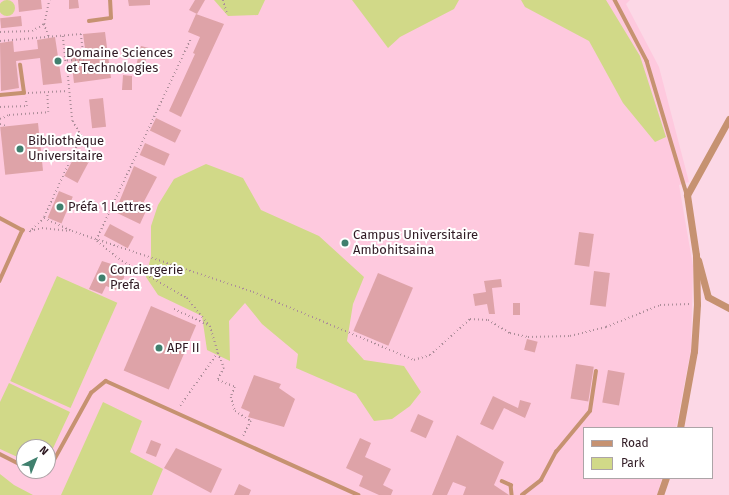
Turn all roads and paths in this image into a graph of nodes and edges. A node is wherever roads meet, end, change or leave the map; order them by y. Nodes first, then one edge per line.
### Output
1 (49, 0) edge
2 (110, 0) edge
3 (223, 0) edge
4 (615, 0) edge
5 (228, 13) dead end
6 (89, 20) dead end
7 (44, 24) junction
8 (0, 32) edge
9 (63, 36) junction
10 (49, 37) junction
11 (190, 40) dead end
12 (0, 41) edge
13 (66, 61) junction
14 (66, 64) dead end
15 (20, 65) dead end
16 (67, 70) dead end
17 (69, 91) junction
18 (47, 92) junction
19 (24, 93) junction
20 (0, 95) edge
21 (0, 107) edge
22 (0, 119) edge
23 (729, 119) edge
24 (0, 124) edge
25 (6, 126) dead end
26 (687, 195) junction
27 (0, 218) edge
28 (44, 218) junction
29 (72, 231) junction
30 (96, 240) junction
31 (696, 255) junction
32 (0, 281) edge
33 (697, 304) junction
34 (729, 308) edge
35 (174, 309) dead end
36 (210, 326) junction
37 (218, 353) junction
38 (596, 371) dead end
39 (174, 415) junction
40 (680, 427) edge
41 (240, 443) junction
42 (0, 454) edge
43 (56, 457) edge
44 (16, 462) edge
45 (666, 479) edge
46 (502, 480) dead end
47 (358, 495) edge
48 (512, 495) edge
49 (522, 495) edge
50 (660, 495) edge

1 - 7 path
2 - 6 lane
3 - 5 path
4 - 26 lane
7 - 8 path
7 - 10 path
9 - 10 path
9 - 13 path
9 - 13 path
10 - 12 path
11 - 30 path
13 - 14 path
15 - 19 lane
16 - 17 path
17 - 18 path
17 - 28 path
18 - 19 path
18 - 22 path
19 - 20 lane
19 - 21 path
23 - 26 street
24 - 25 path
26 - 31 street
27 - 32 lane
28 - 29 path
28 - 29 path
29 - 30 path
30 - 33 path
30 - 36 path
31 - 33 street
31 - 34 street
33 - 40 street
35 - 36 path
36 - 37 path
37 - 39 path
37 - 41 path
38 - 49 lane
39 - 41 lane
39 - 43 lane
41 - 47 lane
42 - 44 lane
45 - 50 street
46 - 48 lane

